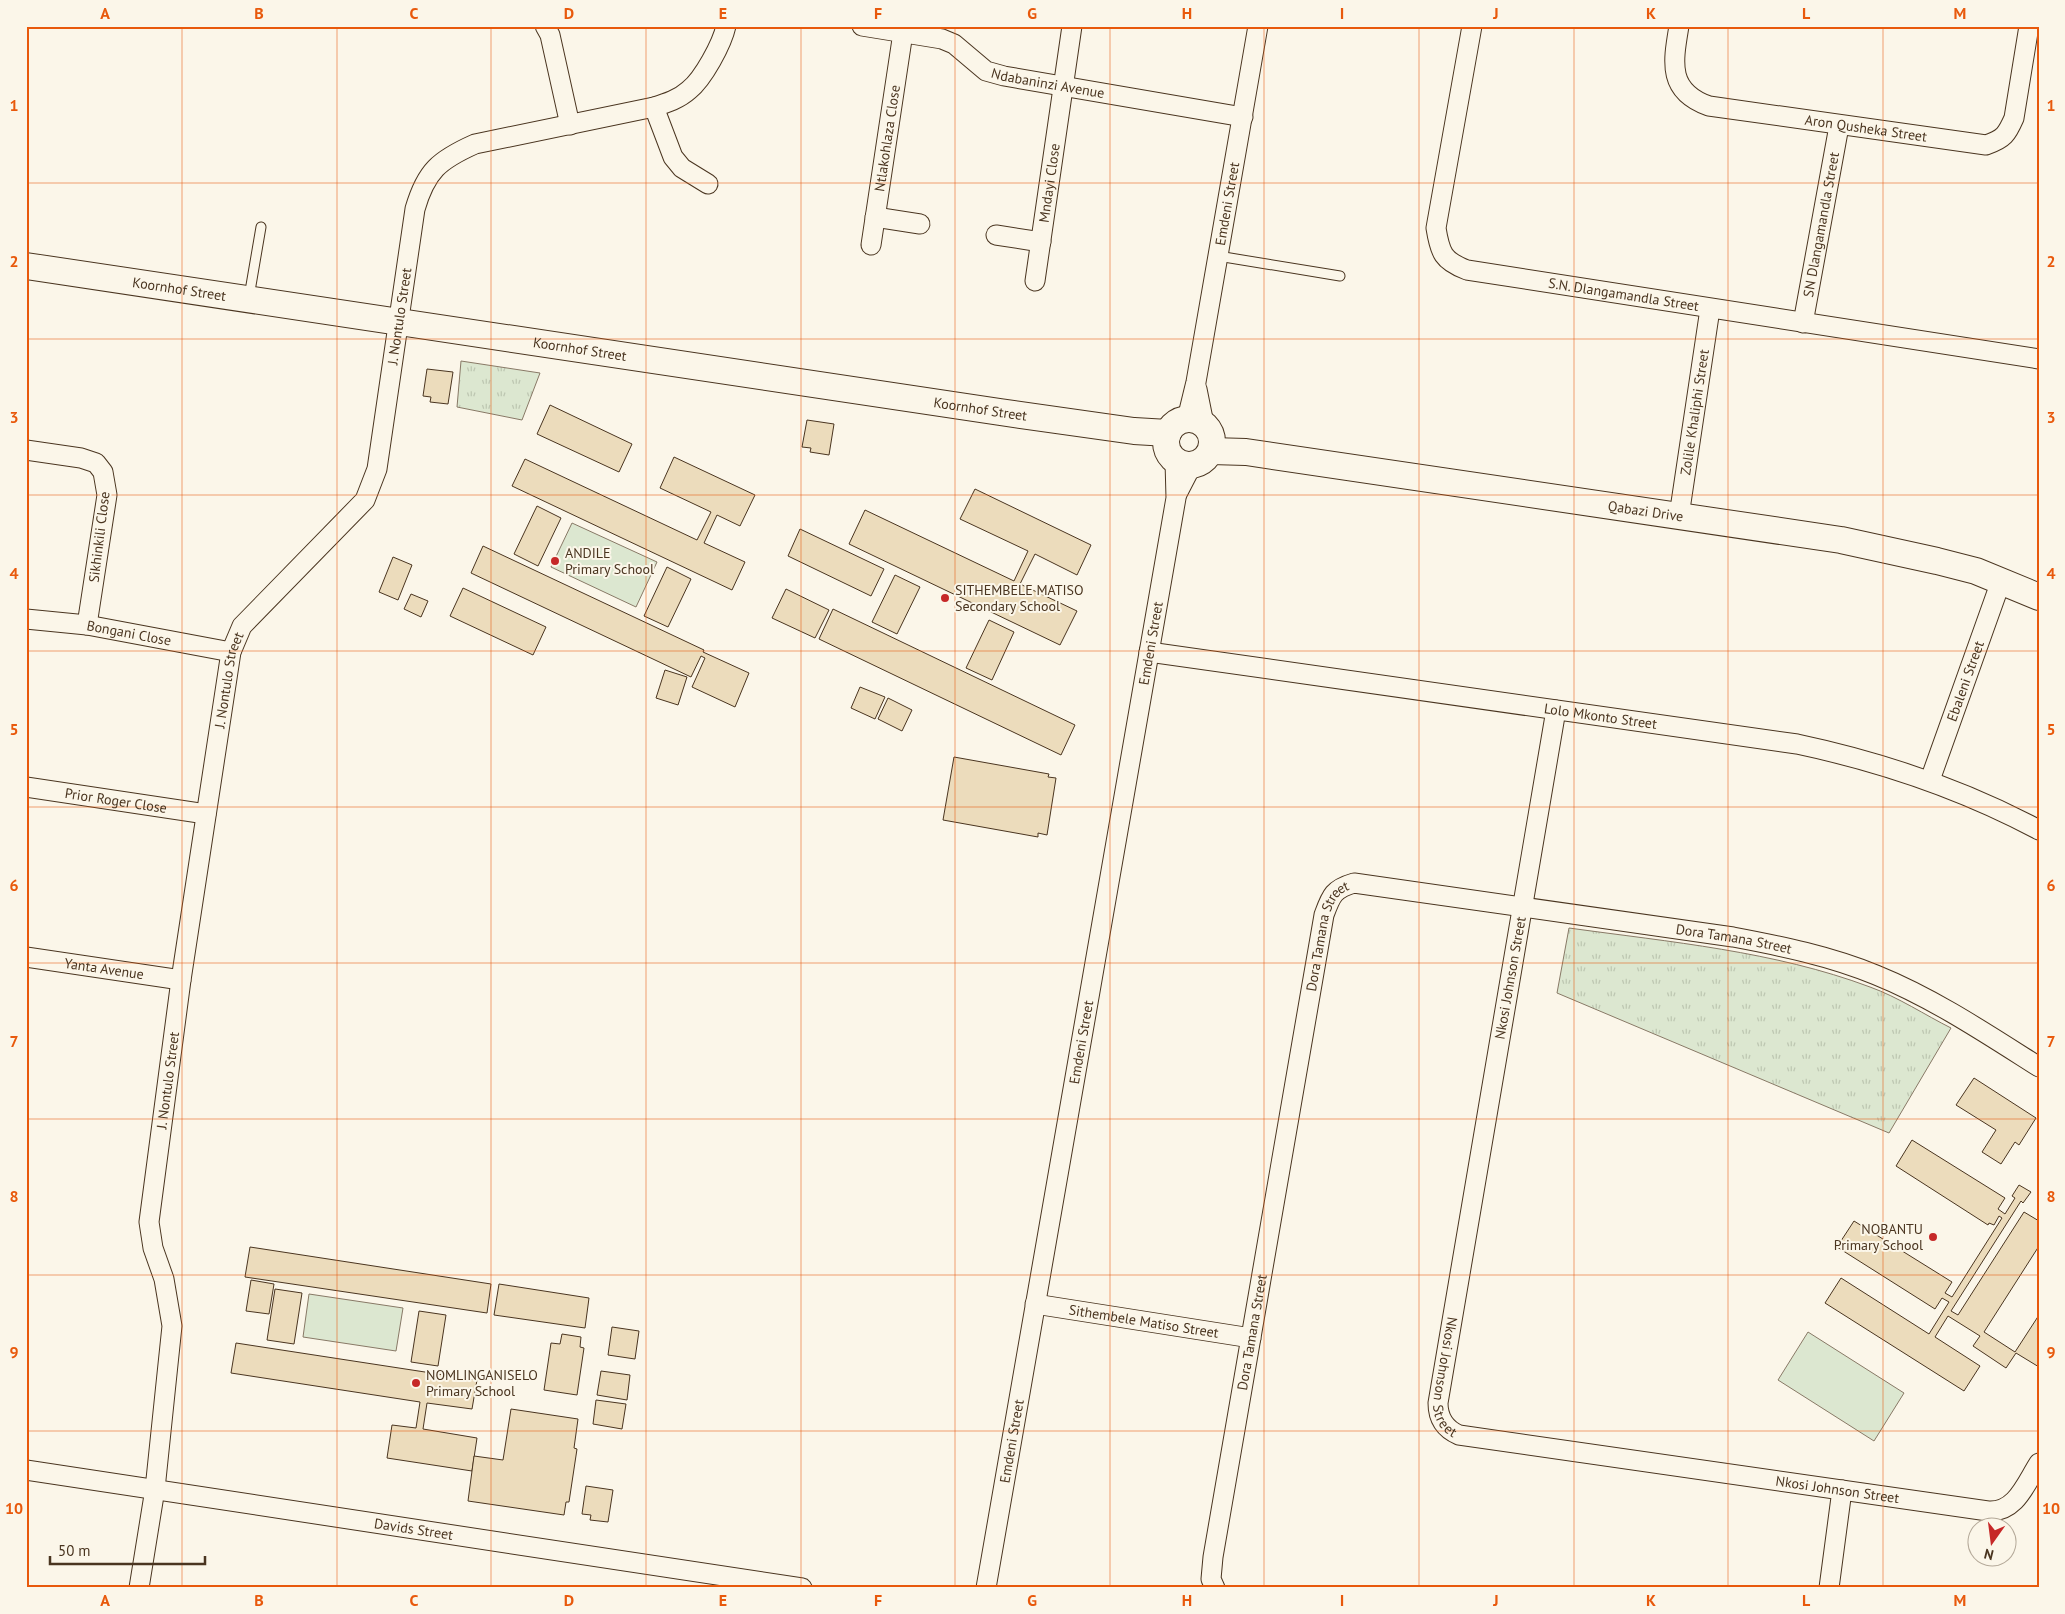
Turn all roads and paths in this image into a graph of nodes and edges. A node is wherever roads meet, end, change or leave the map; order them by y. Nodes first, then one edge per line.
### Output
1 (546, 26) edge
2 (726, 26) edge
3 (862, 26) edge
4 (1072, 26) edge
5 (1258, 26) edge
6 (1472, 26) edge
7 (1679, 26) edge
8 (2029, 26) edge
9 (903, 29) edge
10 (1063, 86) junction
11 (654, 108) junction
12 (1243, 117) junction
13 (570, 124) junction
14 (1839, 126) junction
15 (708, 184) dead end
16 (875, 217) junction
17 (920, 224) dead end
18 (260, 227) dead end
19 (996, 235) dead end
20 (1041, 242) junction
21 (871, 245) dead end
22 (1218, 256) junction
23 (26, 266) edge
24 (1340, 276) dead end
25 (1035, 281) dead end
26 (248, 300) junction
27 (1710, 309) junction
28 (398, 322) junction
29 (1803, 323) junction
30 (2039, 359) edge
31 (1189, 442) junction
32 (26, 450) edge
33 (1679, 516) junction
34 (2001, 581) junction
35 (2039, 597) edge
36 (26, 619) edge
37 (87, 625) junction
38 (231, 652) junction
39 (1150, 652) junction
40 (1556, 710) junction
41 (1930, 780) junction
42 (26, 788) edge
43 (206, 814) junction
44 (2039, 830) edge
45 (1522, 908) junction
46 (26, 957) edge
47 (181, 980) junction
48 (2039, 1067) edge
49 (1035, 1304) junction
50 (1251, 1338) junction
51 (2039, 1462) edge
52 (26, 1470) edge
53 (155, 1489) junction
54 (1842, 1490) junction
55 (140, 1588) edge
56 (802, 1588) edge
57 (986, 1588) edge
58 (1215, 1588) edge
59 (1829, 1588) edge

1 - 13 street
2 - 11 street, J. Nontulo Street
3 - 9 street, Ndabaninzi Avenue
4 - 10 street, Mndayi Close
5 - 12 street, Emdeni Street
6 - 27 street, S.N. Dlangamandla Street
7 - 14 street, Aron Qusheka Street
8 - 14 street, Aron Qusheka Street
9 - 10 street, Ndabaninzi Avenue
9 - 16 street, Ntlakohlaza Close
10 - 12 street, Ndabaninzi Avenue
10 - 20 street, Mndayi Close
11 - 13 street, J. Nontulo Street
11 - 15 street
12 - 22 street, Emdeni Street
13 - 28 street, J. Nontulo Street
14 - 29 street, SN Dlangamandla Street
16 - 17 street
16 - 21 street, Ntlakohlaza Close
18 - 26 lane
19 - 20 street
20 - 25 street, Mndayi Close
22 - 24 lane
22 - 31 street, Emdeni Street
23 - 26 street, Koornhof Street
26 - 28 street, Koornhof Street
27 - 29 street, S.N. Dlangamandla Street
27 - 33 street, Zolile Khaliphi Street
28 - 31 street, Koornhof Street
28 - 38 street, J. Nontulo Street
29 - 30 street, S.N. Dlangamandla Street
31 - 33 street, Qabazi Drive
31 - 39 street, Emdeni Street
32 - 37 street, Sikhinkili Close
33 - 34 street, Qabazi Drive
34 - 35 street, Qabazi Drive
34 - 41 street, Ebaleni Street
36 - 37 street, Bongani Close
37 - 38 street, Bongani Close
38 - 43 street, J. Nontulo Street
39 - 40 street, Lolo Mkonto Street
39 - 49 street, Emdeni Street
40 - 41 street, Lolo Mkonto Street
40 - 45 street, Nkosi Johnson Street
41 - 44 street, Lolo Mkonto Street
42 - 43 street, Prior Roger Close
43 - 47 street, J. Nontulo Street
45 - 48 street, Dora Tamana Street
45 - 50 street, Dora Tamana Street
45 - 54 street, Nkosi Johnson Street
46 - 47 street, Yanta Avenue
47 - 53 street, J. Nontulo Street
49 - 50 street, Sithembele Matiso Street
49 - 57 street, Emdeni Street
50 - 58 street, Dora Tamana Street
51 - 54 street, Nkosi Johnson Street
52 - 53 street, Davids Street
53 - 55 street, J. Nontulo Street
53 - 56 street, Davids Street
54 - 59 street

